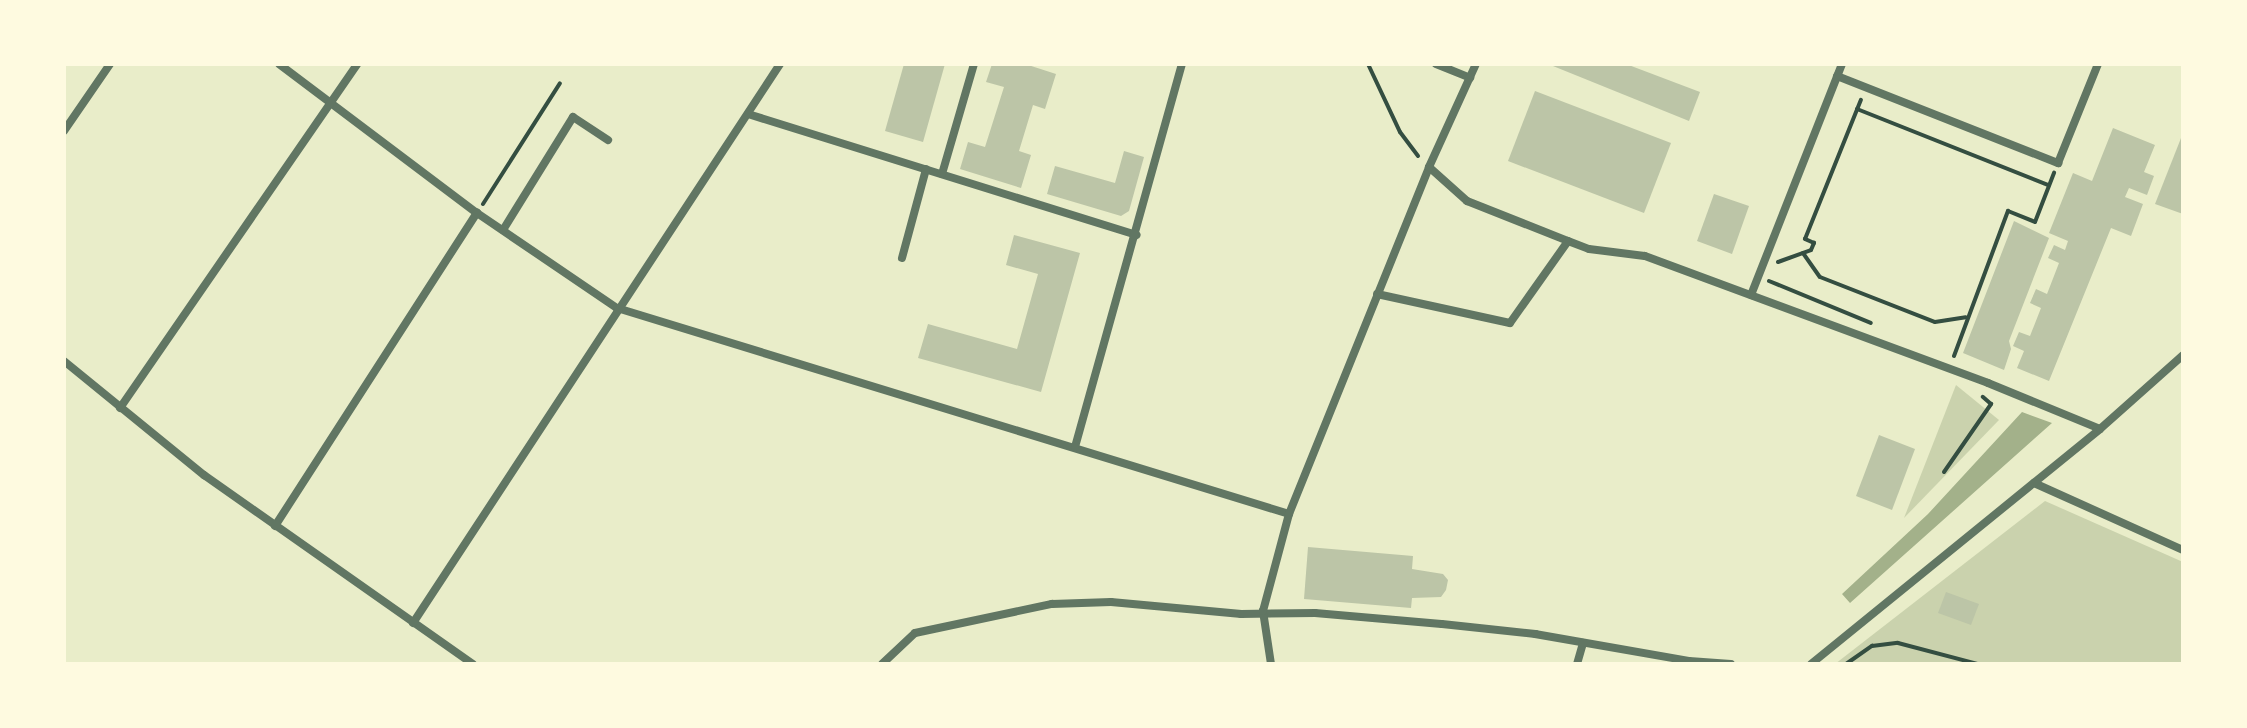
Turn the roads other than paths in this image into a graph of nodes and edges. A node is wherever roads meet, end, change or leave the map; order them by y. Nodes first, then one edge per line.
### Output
1 (110, 64) edge
2 (279, 64) edge
3 (357, 64) edge
4 (780, 64) edge
5 (974, 64) edge
6 (1182, 64) edge
7 (1436, 64) edge
8 (1476, 64) edge
9 (1842, 64) edge
10 (2098, 64) edge
11 (1837, 76) junction
12 (1470, 78) junction
13 (329, 103) junction
14 (748, 114) junction
15 (64, 131) edge
16 (608, 140) dead end
17 (1429, 167) junction
18 (926, 169) junction
19 (942, 174) junction
20 (477, 213) junction
21 (503, 230) junction
22 (1137, 235) junction
23 (1568, 241) junction
24 (902, 258) dead end
25 (1377, 294) junction
26 (1751, 295) junction
27 (617, 308) junction
28 (2183, 355) edge
29 (64, 361) edge
30 (120, 408) junction
31 (2100, 429) junction
32 (1075, 447) junction
33 (2034, 483) junction
34 (1289, 514) junction
35 (275, 526) junction
36 (2183, 550) edge
37 (1263, 611) junction
38 (413, 623) junction
39 (1583, 643) junction
40 (1636, 653) junction
41 (473, 664) edge
42 (882, 664) edge
43 (1271, 664) edge
44 (1577, 664) edge
45 (1631, 664) edge
46 (1731, 664) edge
47 (1811, 664) edge

1 - 15 street
2 - 13 street
3 - 13 street
4 - 14 street
5 - 19 street
6 - 22 street
7 - 12 street
8 - 12 street
9 - 11 street
10 - 11 street
11 - 26 street
12 - 17 street
13 - 20 street
13 - 30 street
14 - 18 street
14 - 27 street
16 - 21 street
17 - 23 street
17 - 25 street
18 - 19 street
18 - 24 street
19 - 22 street
20 - 21 street
20 - 35 street
21 - 27 street
22 - 32 street
23 - 25 street
23 - 26 street
25 - 34 street
26 - 31 street
27 - 32 street
27 - 38 street
28 - 31 street
29 - 30 street
30 - 35 street
31 - 33 street
32 - 34 street
33 - 36 street
33 - 47 street
34 - 37 street
35 - 38 street
37 - 39 street
37 - 42 street
37 - 43 street
38 - 41 street
39 - 40 street
39 - 44 street
40 - 45 street
40 - 46 street

